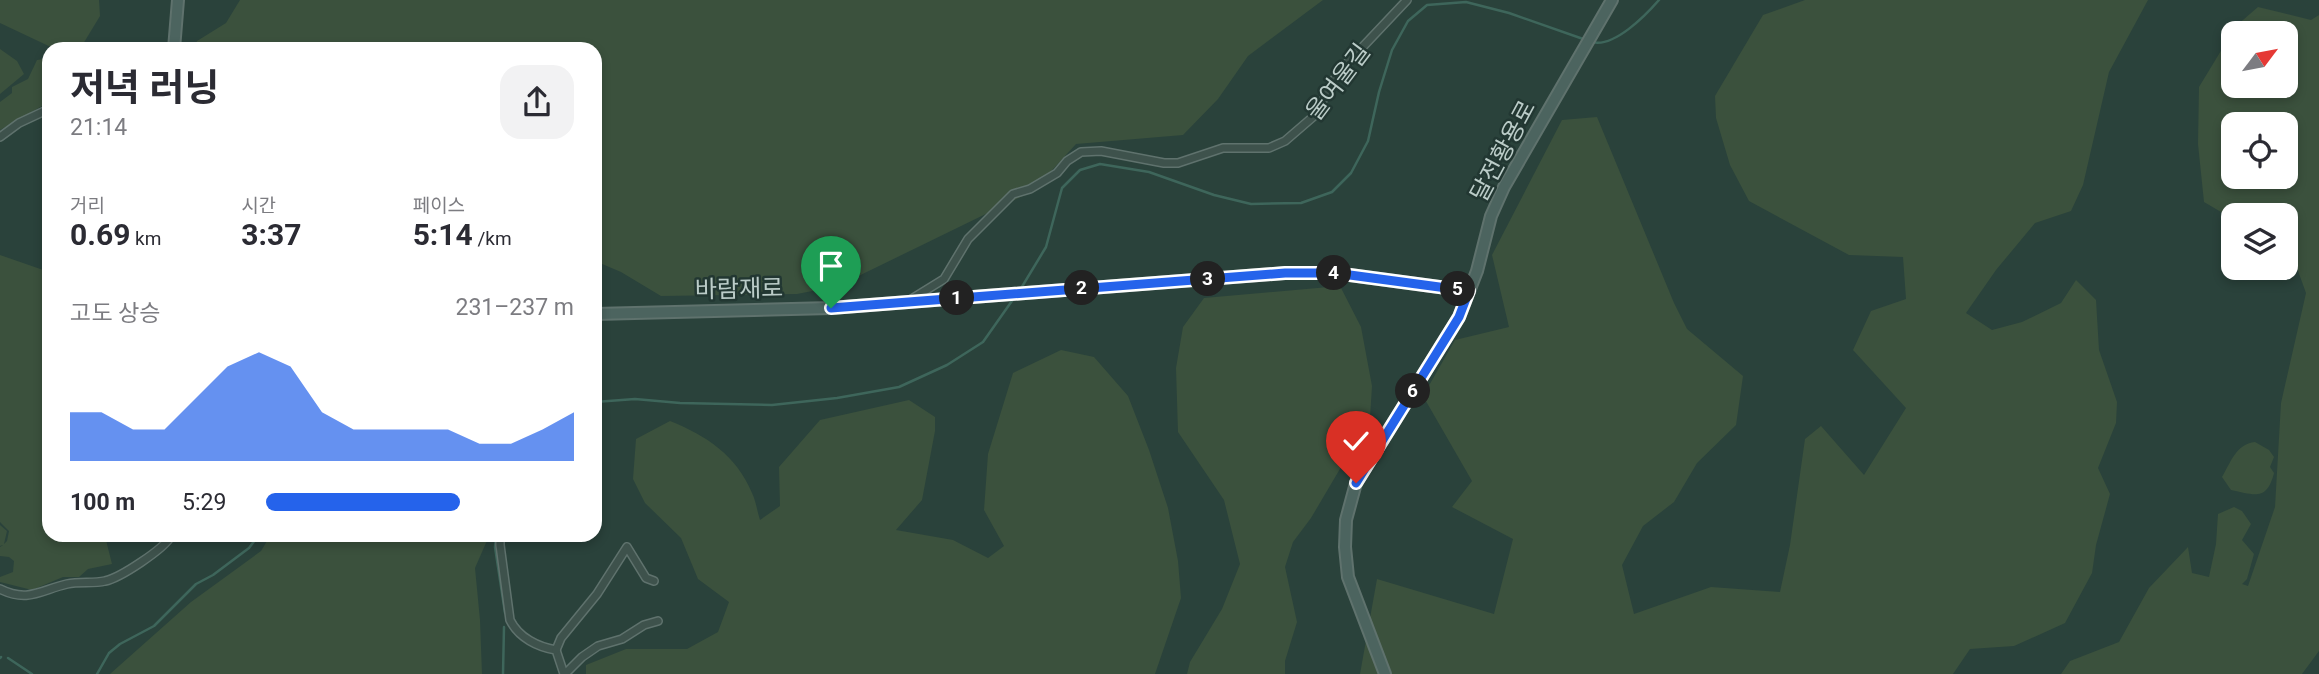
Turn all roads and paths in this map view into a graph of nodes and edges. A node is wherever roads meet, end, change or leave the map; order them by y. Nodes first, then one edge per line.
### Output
1 (178, 0) edge
2 (1407, 0) edge
3 (1612, 0) edge
4 (175, 42) edge
5 (42, 112) edge
6 (0, 137) edge
7 (1469, 291) junction
8 (909, 301) junction
9 (602, 314) edge
10 (166, 542) edge
11 (499, 542) edge
12 (654, 581) dead end
13 (0, 589) edge
14 (658, 621) dead end
15 (556, 650) junction
16 (564, 674) edge
17 (1385, 674) edge

1 - 4 street
2 - 8 street, 울여울길
3 - 7 street, 달전황용로
5 - 6 street
7 - 8 street, 바람재로
7 - 17 street, 달전황용로
8 - 9 street, 바람재로
10 - 13 street
11 - 15 street
12 - 15 street
14 - 16 street
15 - 16 street

